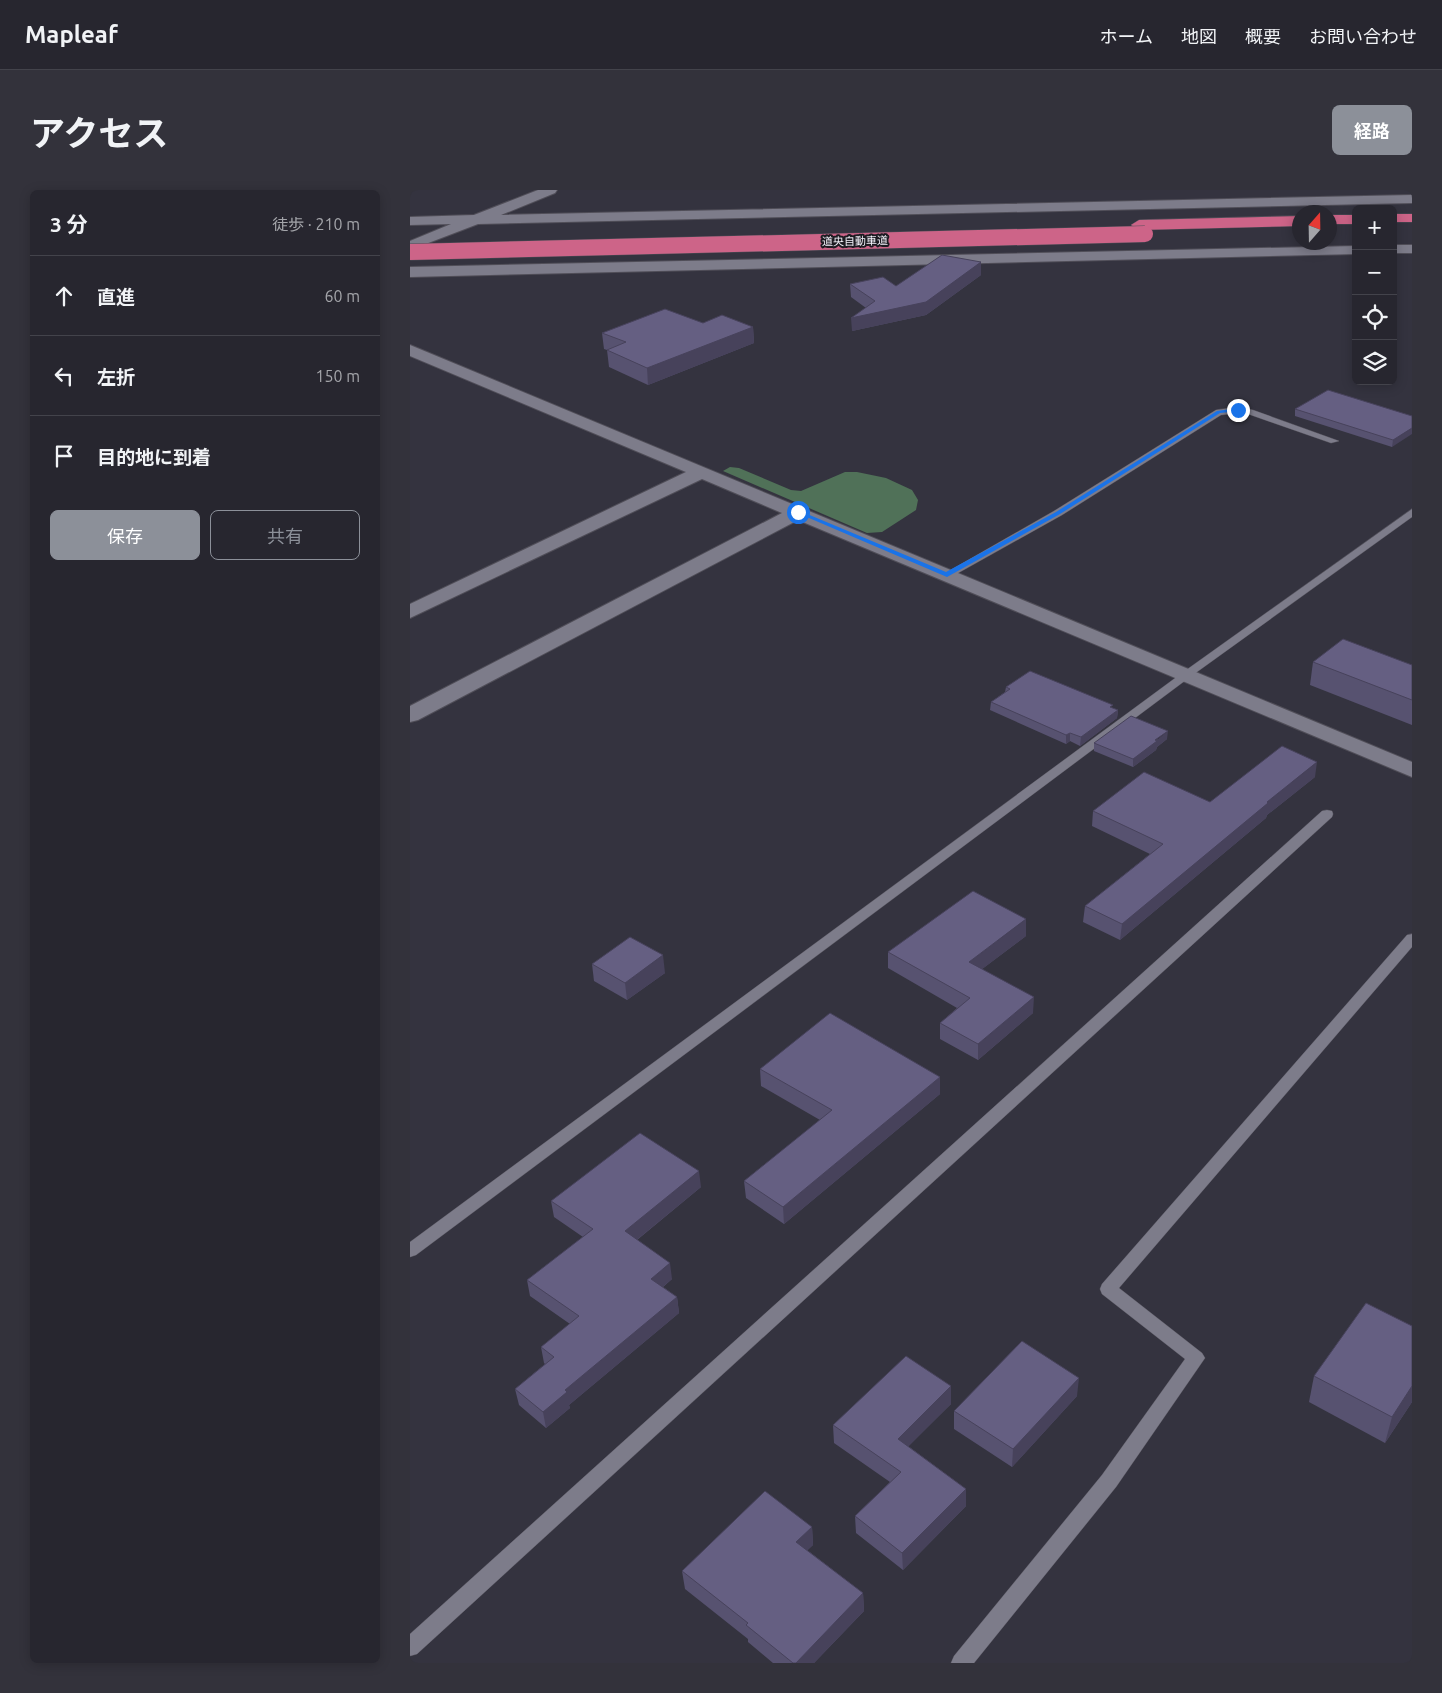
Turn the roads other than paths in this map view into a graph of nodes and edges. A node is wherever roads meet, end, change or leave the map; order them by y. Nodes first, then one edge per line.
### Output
1 (550, 190) edge
2 (1412, 199) edge
3 (1077, 206) junction
4 (740, 214) junction
5 (1397, 218) edge
6 (1412, 218) edge
7 (478, 219) junction
8 (1352, 219) edge
9 (1337, 220) edge
10 (410, 221) edge
11 (1292, 221) edge
12 (1412, 227) edge
13 (1397, 228) edge
14 (1142, 229) junction
15 (1337, 229) edge
16 (1352, 229) edge
17 (1292, 230) edge
18 (410, 242) edge
19 (410, 246) edge
20 (1412, 249) edge
21 (1352, 250) edge
22 (1397, 250) edge
23 (410, 252) edge
24 (1090, 256) junction
25 (737, 265) junction
26 (410, 272) edge
27 (410, 350) edge
28 (1334, 441) dead end
29 (702, 472) junction
30 (798, 512) junction
31 (1412, 512) edge
32 (947, 575) junction
33 (410, 612) edge
34 (1186, 675) junction
35 (410, 715) edge
36 (1412, 770) edge
37 (1327, 814) dead end
38 (1412, 938) edge
39 (410, 1251) edge
40 (410, 1647) edge
41 (961, 1663) edge

1 - 7 street
2 - 3 street
3 - 4 street
3 - 24 street
4 - 7 street
4 - 25 street
5 - 6 highway
7 - 10 street
7 - 19 street
8 - 9 highway
11 - 14 highway, 道央自動車道
12 - 13 highway
14 - 17 highway, 道央自動車道
14 - 18 highway, 道央自動車道
14 - 23 highway, 道央自動車道, bridge
15 - 16 highway
20 - 22 street
21 - 24 street
24 - 25 street
25 - 26 street
27 - 29 street
28 - 32 lane
29 - 30 street
29 - 33 street
30 - 32 street
30 - 35 street
31 - 34 lane
32 - 34 street
34 - 36 street
34 - 39 lane
37 - 40 lane
38 - 41 lane

